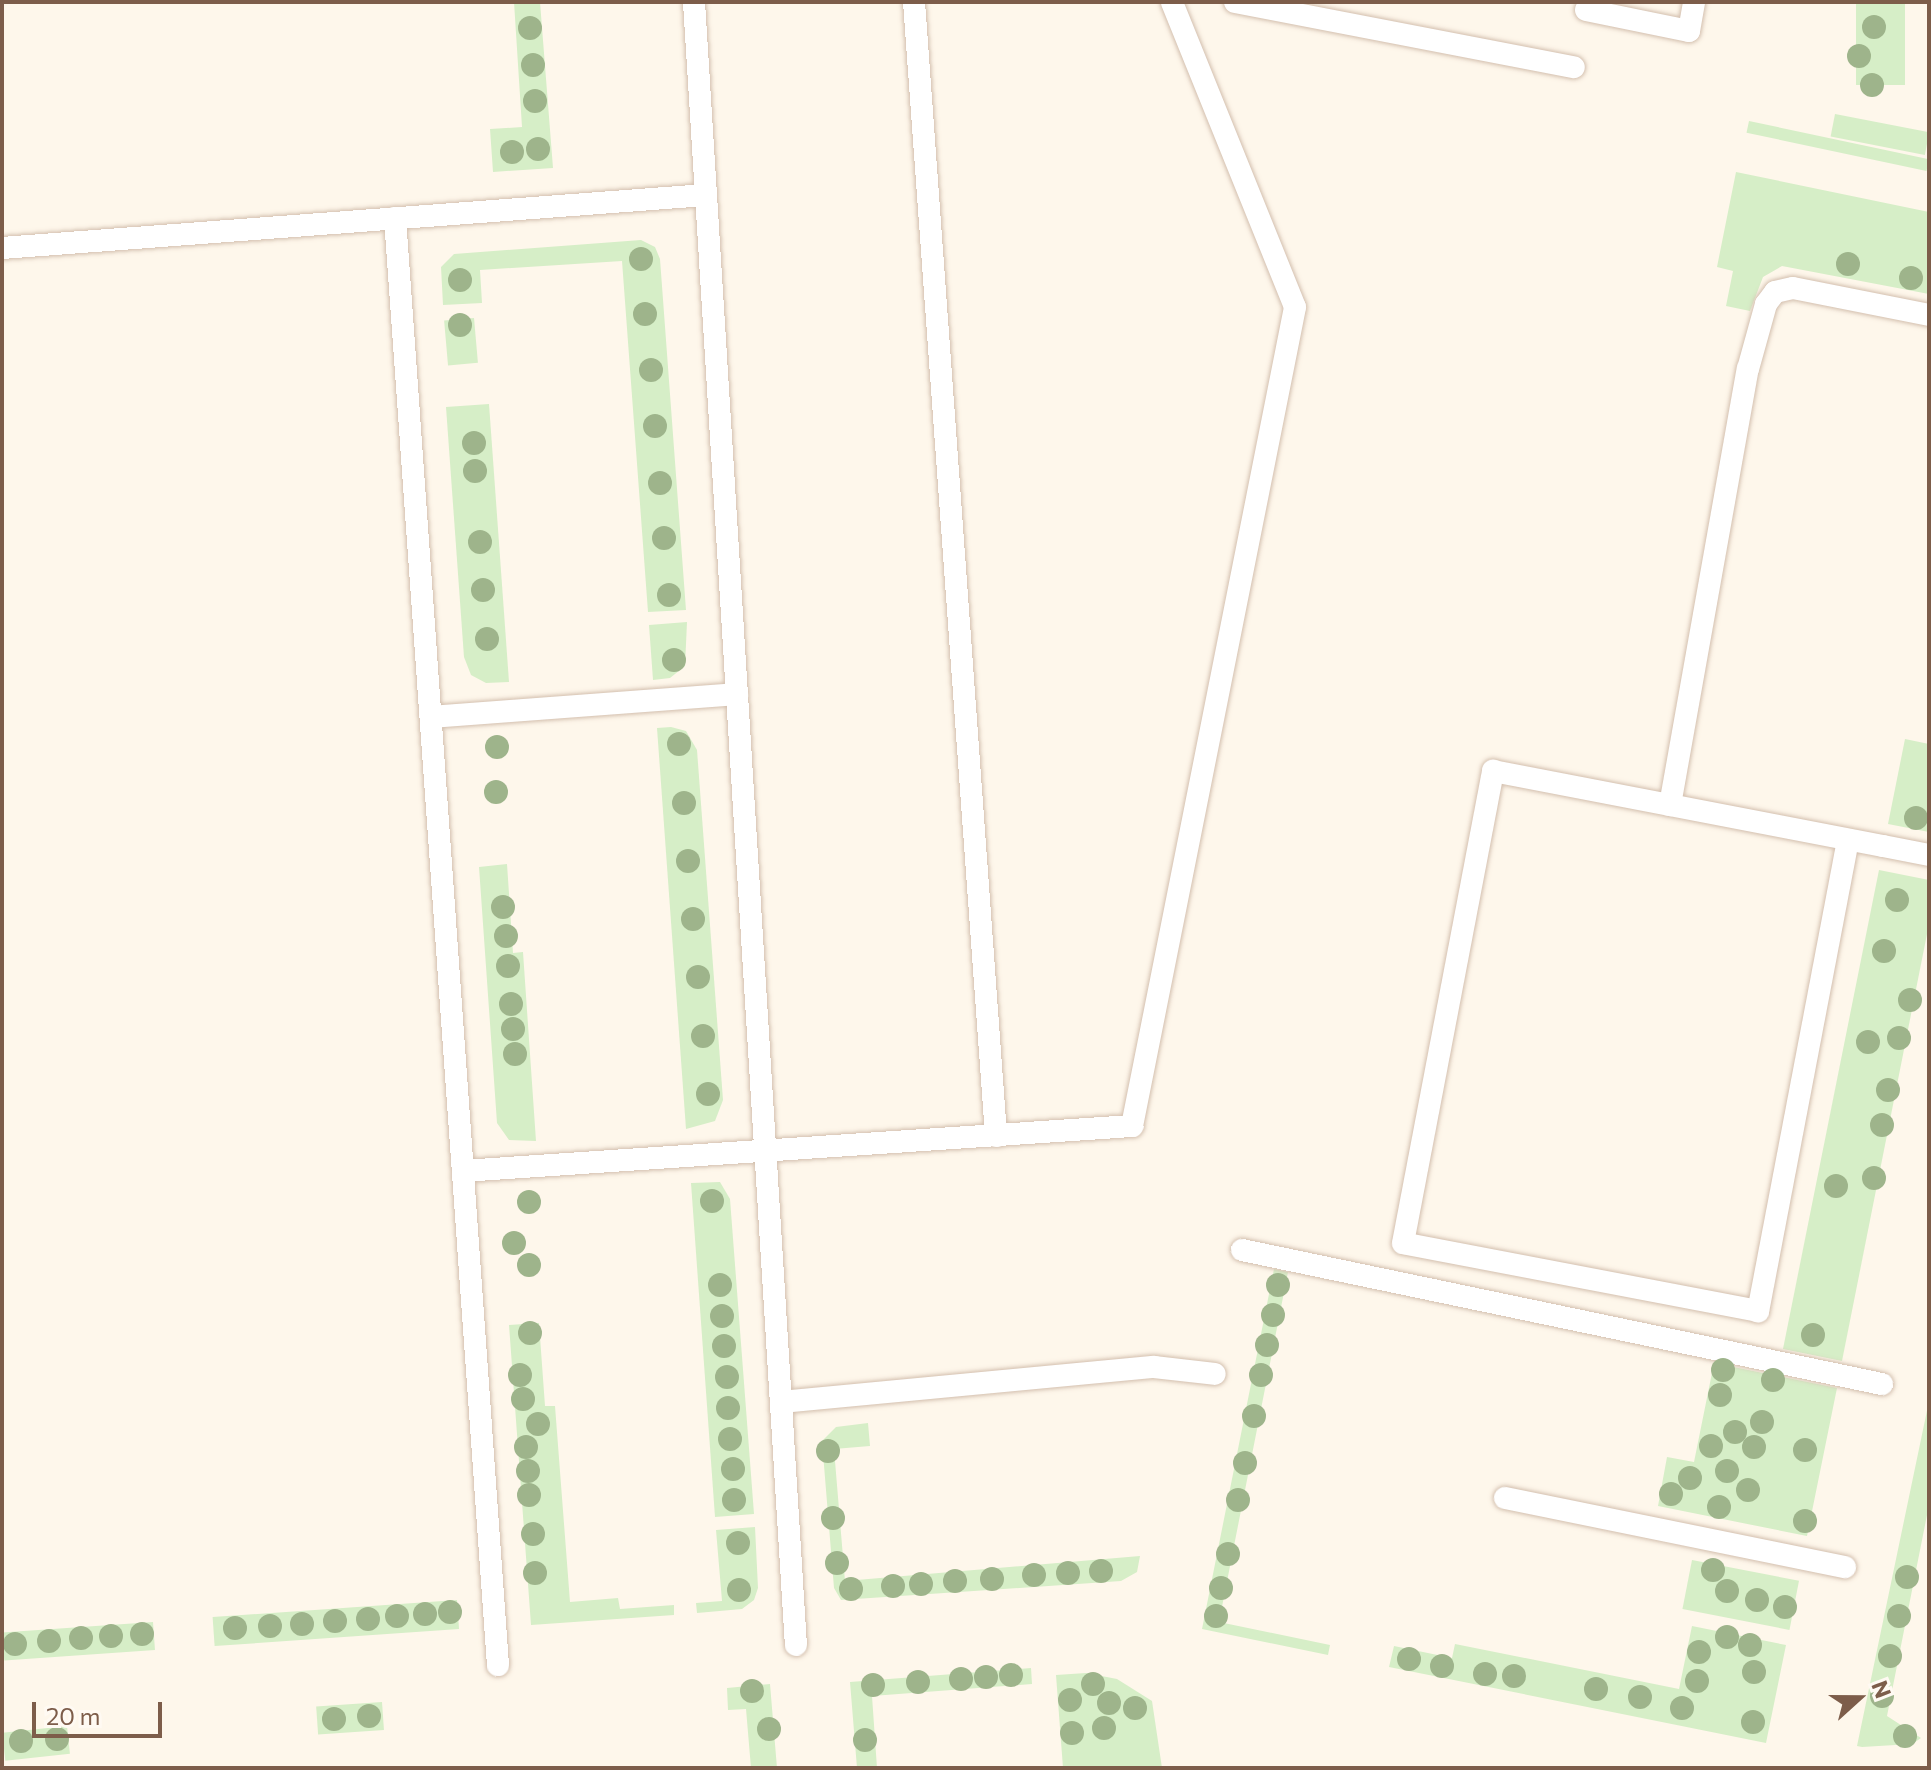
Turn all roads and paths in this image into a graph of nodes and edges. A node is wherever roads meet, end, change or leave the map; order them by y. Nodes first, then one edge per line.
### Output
1 (694, 2) edge
2 (914, 2) edge
3 (1172, 2) edge
4 (1235, 2) edge
5 (1694, 2) edge
6 (1586, 10) dead end
7 (1343, 12) edge
8 (1574, 67) dead end
9 (706, 195) junction
10 (395, 218) junction
11 (2, 248) edge
12 (1929, 315) edge
13 (737, 694) junction
14 (431, 717) junction
15 (1670, 805) junction
16 (1848, 840) junction
17 (1929, 855) edge
18 (996, 1136) junction
19 (766, 1151) junction
20 (463, 1171) junction
21 (1242, 1250) dead end
22 (1215, 1374) dead end
23 (1882, 1384) dead end
24 (781, 1402) junction
25 (1505, 1498) dead end
26 (1845, 1567) dead end
27 (796, 1645) dead end
28 (498, 1665) dead end

1 - 9 lane
2 - 18 lane
3 - 18 lane
4 - 7 lane
5 - 6 lane
7 - 8 lane
9 - 10 lane
9 - 13 lane
10 - 11 lane
10 - 14 lane
12 - 15 lane
13 - 14 lane
13 - 19 lane
14 - 20 lane
15 - 16 lane
15 - 16 lane
16 - 17 lane
18 - 19 lane
19 - 20 lane
19 - 24 lane
20 - 28 lane
21 - 23 lane
22 - 24 lane
24 - 27 lane
25 - 26 lane

